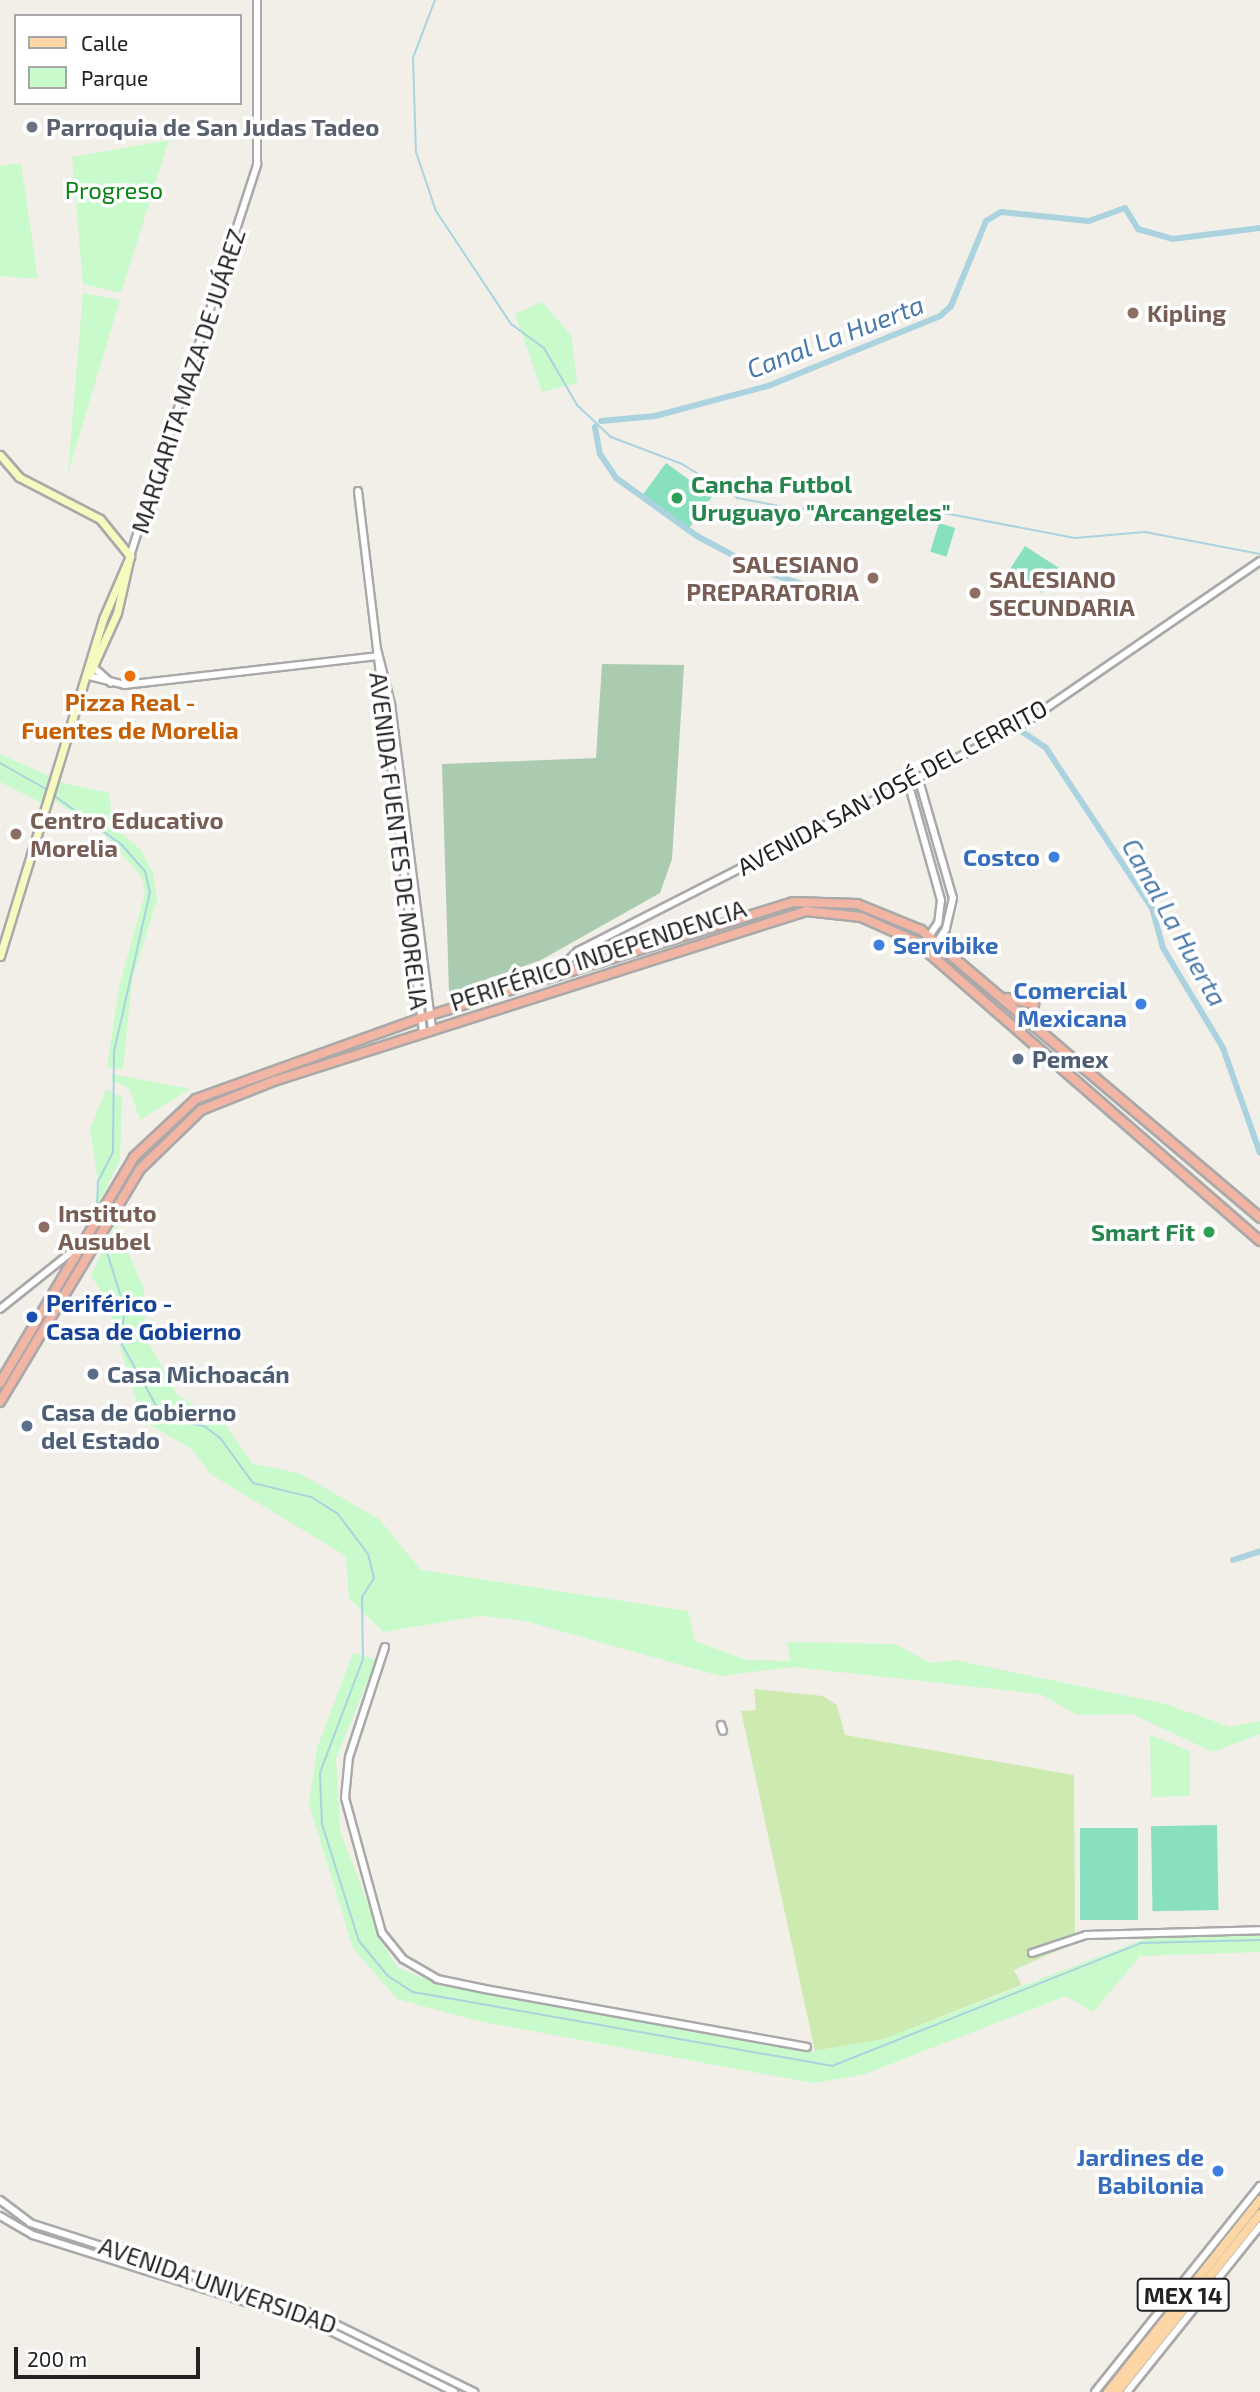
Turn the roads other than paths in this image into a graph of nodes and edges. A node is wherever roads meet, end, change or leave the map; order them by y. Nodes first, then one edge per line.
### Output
1 (257, 0) edge
2 (0, 455) edge
3 (358, 491) dead end
4 (130, 556) junction
5 (1260, 561) edge
6 (379, 653) junction
7 (93, 666) junction
8 (89, 676) junction
9 (112, 684) junction
10 (918, 777) junction
11 (908, 782) junction
12 (929, 936) junction
13 (937, 942) junction
14 (922, 947) junction
15 (930, 953) junction
16 (0, 956) edge
17 (552, 976) junction
18 (1002, 997) junction
19 (1034, 1004) dead end
20 (432, 1016) junction
21 (421, 1018) junction
22 (428, 1031) junction
23 (1260, 1217) edge
24 (99, 1226) junction
25 (1260, 1241) edge
26 (91, 1243) junction
27 (0, 1310) edge
28 (0, 1383) edge
29 (0, 1402) edge
30 (385, 1647) dead end
31 (1260, 1930) edge
32 (1031, 1953) dead end
33 (807, 2047) dead end
34 (1260, 2186) edge
35 (0, 2200) edge
36 (1260, 2200) edge
37 (1260, 2214) edge
38 (0, 2216) edge
39 (1260, 2226) edge
40 (454, 2392) edge
41 (474, 2392) edge
42 (1095, 2392) edge
43 (1108, 2392) edge
44 (1117, 2392) edge
45 (1126, 2392) edge

1 - 4 street, MARGARITA MAZA DE JUÁREZ
2 - 4 main road
3 - 6 street, AVENIDA FUENTES DE MORELIA
4 - 7 main road, MARGARITA MAZA DE JUÁREZ
4 - 7 main road, MARGARITA MAZA DE JUÁREZ
5 - 10 street, AVENIDA SAN JOSÉ DEL CERRITO
6 - 9 street
6 - 20 street, AVENIDA FUENTES DE MORELIA
6 - 21 street, AVENIDA FUENTES DE MORELIA
7 - 8 main road, MARGARITA MAZA DE JUÁREZ
7 - 9 street
8 - 9 street
8 - 16 main road, MARGARITA MAZA DE JUÁREZ
10 - 11 street, AVENIDA SAN JOSÉ DEL CERRITO
10 - 13 street
11 - 12 street
11 - 17 street, AVENIDA SAN JOSÉ DEL CERRITO
12 - 13 highway, PERIFÉRICO INDEPENDENCIA
12 - 14 street
12 - 17 highway, PERIFÉRICO INDEPENDENCIA
13 - 15 street
13 - 18 highway, PERIFÉRICO INDEPENDENCIA
14 - 15 highway, PERIFÉRICO INDEPENDENCIA
14 - 22 highway, PERIFÉRICO INDEPENDENCIA
15 - 25 highway, PERIFÉRICO INDEPENDENCIA
17 - 20 highway, PERIFÉRICO INDEPENDENCIA
18 - 19 highway
18 - 23 highway, PERIFÉRICO INDEPENDENCIA
20 - 21 highway, PERIFÉRICO INDEPENDENCIA
20 - 22 street, AVENIDA FUENTES DE MORELIA
21 - 22 street, AVENIDA FUENTES DE MORELIA
21 - 24 highway, PERIFÉRICO INDEPENDENCIA
22 - 24 highway, PERIFÉRICO INDEPENDENCIA
24 - 26 highway, PERIFÉRICO INDEPENDENCIA
26 - 27 street
26 - 28 highway, PERIFÉRICO INDEPENDENCIA
26 - 29 highway, PERIFÉRICO INDEPENDENCIA
30 - 33 street
31 - 32 street
34 - 42 street
35 - 41 street, AVENIDA UNIVERSIDAD
36 - 43 main road, MEX 14
37 - 44 main road, MEX 14
38 - 40 street, AVENIDA UNIVERSIDAD
39 - 45 street

